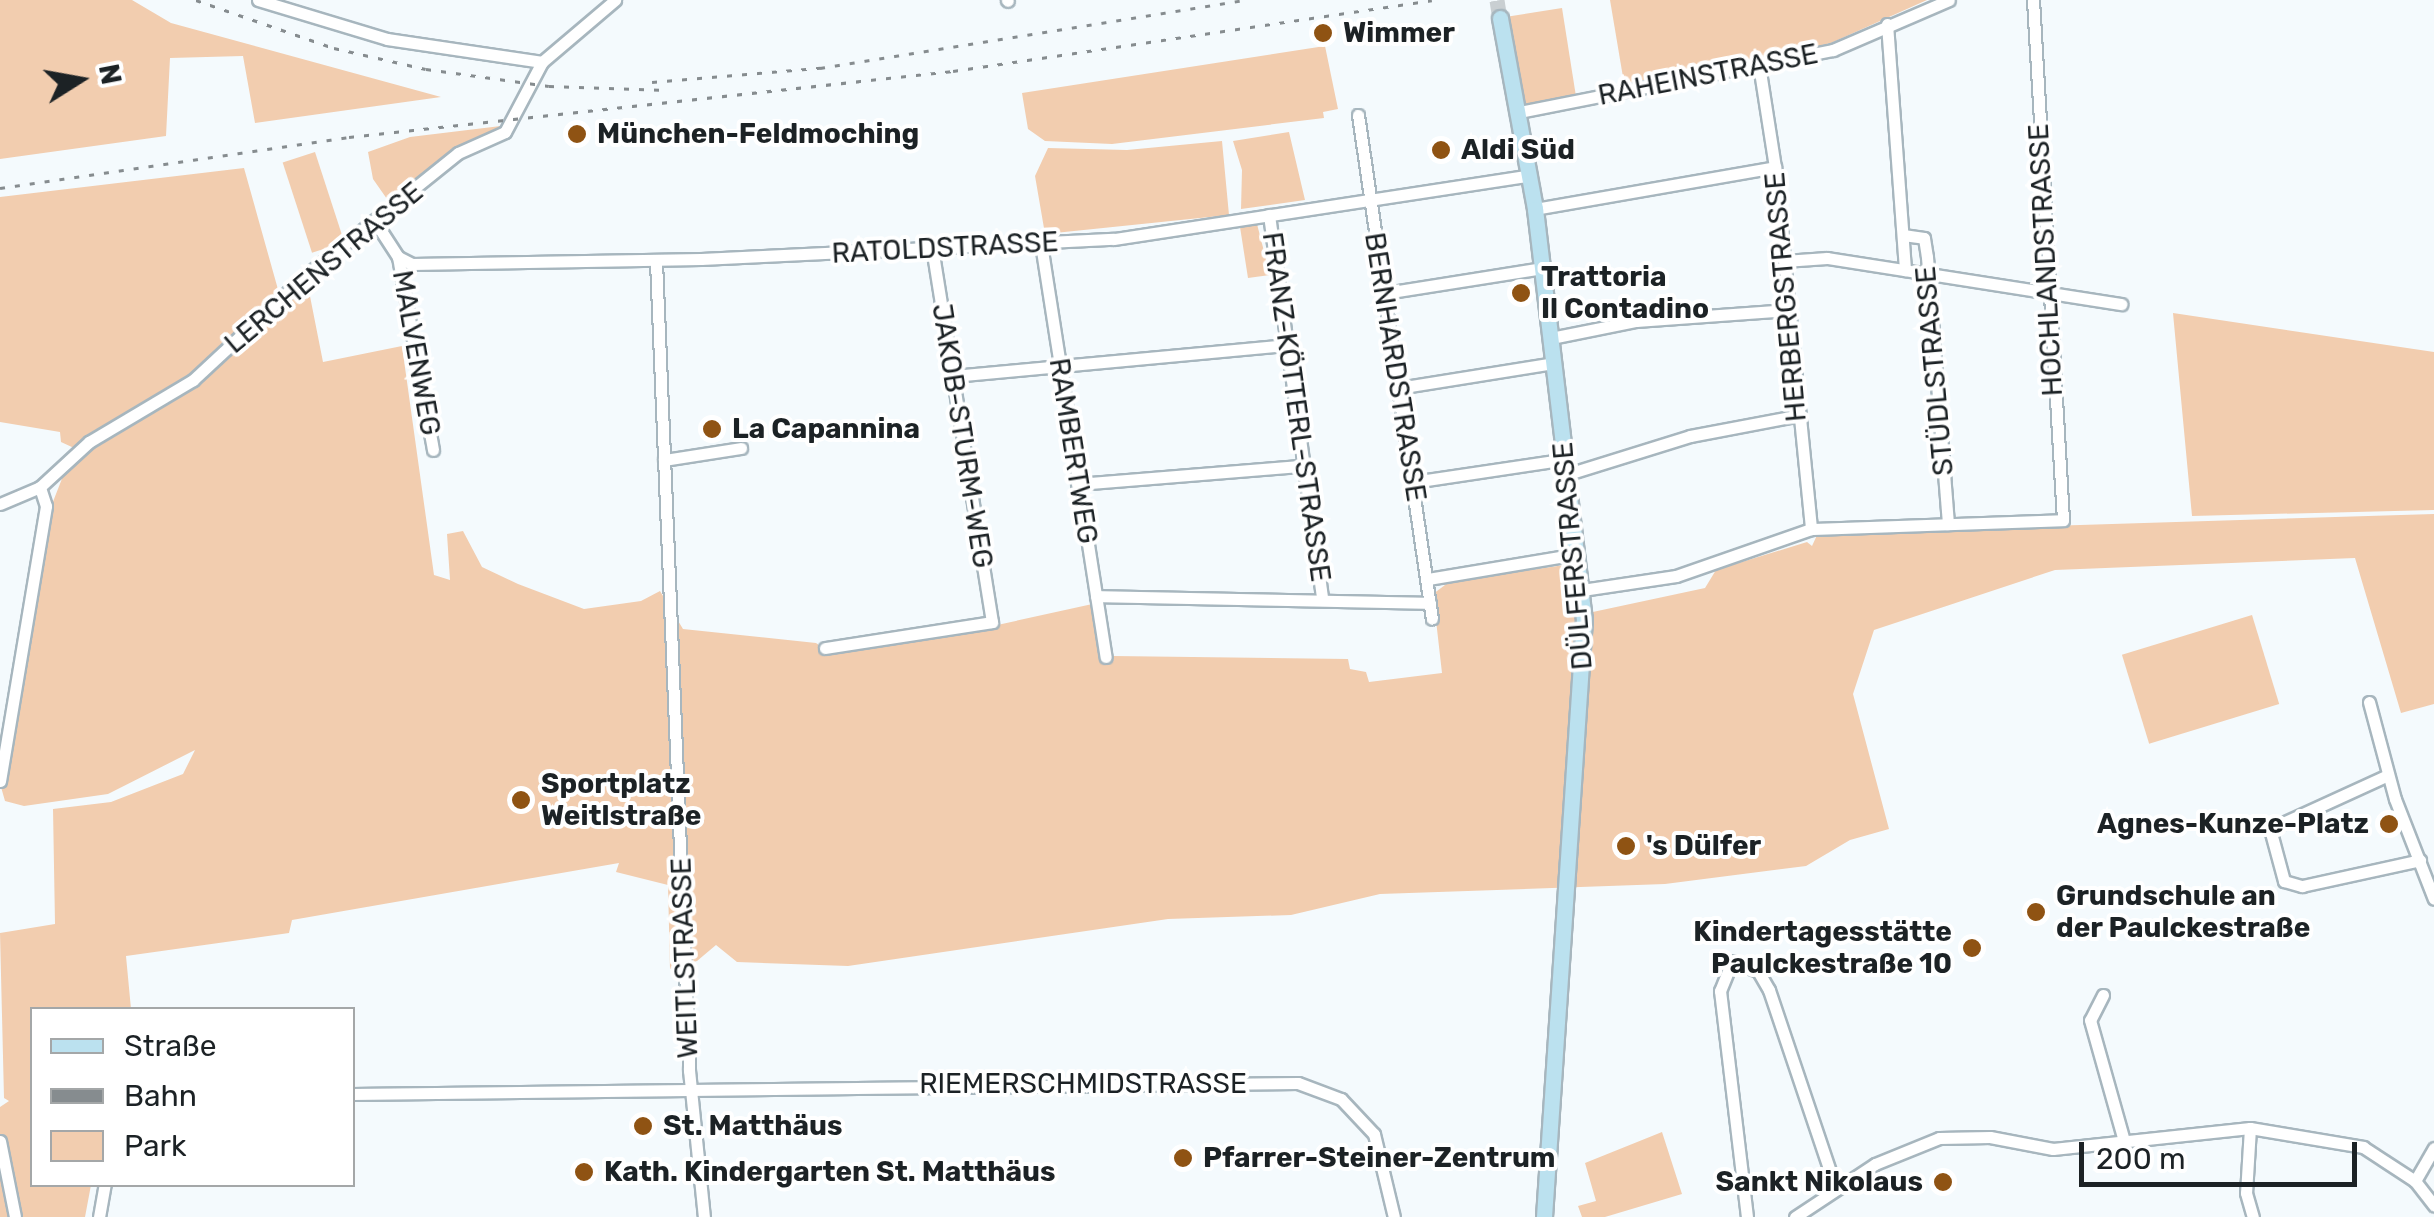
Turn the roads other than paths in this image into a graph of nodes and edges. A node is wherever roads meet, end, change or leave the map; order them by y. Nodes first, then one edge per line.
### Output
1 (258, 0) edge
2 (615, 0) edge
3 (1949, 0) edge
4 (2033, 0) edge
5 (1500, 18) tunnel mouth
6 (1886, 24) junction
7 (542, 62) junction
8 (1758, 65) junction
9 (1518, 112) junction
10 (1358, 115) dead end
11 (1775, 167) junction
12 (1530, 175) junction
13 (1369, 198) junction
14 (1535, 208) junction
15 (1269, 215) junction
16 (376, 223) junction
17 (1903, 235) junction
18 (1042, 244) junction
19 (932, 249) junction
20 (398, 257) junction
21 (656, 261) junction
22 (1784, 261) junction
23 (1542, 268) junction
24 (1905, 270) junction
25 (1928, 274) junction
26 (2046, 292) junction
27 (1385, 293) junction
28 (2121, 304) dead end
29 (1789, 310) junction
30 (1551, 338) junction
31 (1286, 345) junction
32 (1554, 364) junction
33 (1060, 370) junction
34 (953, 376) junction
35 (1398, 388) junction
36 (1796, 416) junction
37 (740, 448) dead end
38 (433, 450) dead end
39 (664, 460) junction
40 (1303, 466) junction
41 (1567, 467) junction
42 (1413, 482) junction
43 (1077, 484) junction
44 (40, 488) junction
45 (0, 504) edge
46 (1948, 524) junction
47 (1810, 529) junction
48 (1578, 554) junction
49 (1428, 579) junction
50 (1582, 590) junction
51 (1096, 596) junction
52 (1322, 600) junction
53 (1430, 603) junction
54 (1432, 618) dead end
55 (825, 648) dead end
56 (1106, 657) dead end
57 (2370, 702) dead end
58 (2388, 775) junction
59 (0, 781) edge
60 (2420, 860) junction
61 (2434, 899) edge
62 (2103, 995) dead end
63 (690, 1086) junction
64 (355, 1094) edge
65 (2250, 1128) junction
66 (0, 1141) edge
67 (2124, 1141) junction
68 (2434, 1148) edge
69 (2416, 1180) junction
70 (1835, 1186) junction
71 (104, 1187) edge
72 (2434, 1205) edge
73 (1394, 1216) edge
74 (15, 1217) edge
75 (98, 1217) edge
76 (704, 1217) edge
77 (1544, 1217) edge
78 (1747, 1217) edge
79 (1796, 1217) edge
80 (2252, 1217) edge

1 - 7 street
2 - 7 street, LERCHENSTRASSE
3 - 6 street, RAHEINSTRASSE
4 - 26 street, HOCHLANDSTRASSE
5 - 9 main road, DÜLFERSTRASSE
6 - 8 street, RAHEINSTRASSE
6 - 17 street, STÜDLSTRASSE
7 - 16 street, LERCHENSTRASSE
8 - 9 street, RAHEINSTRASSE
8 - 11 street, HERBERGSTRASSE
9 - 12 main road, DÜLFERSTRASSE
10 - 13 street, BERNHARDSTRASSE
11 - 14 street
11 - 22 street, HERBERGSTRASSE
12 - 13 street, RATOLDSTRASSE
12 - 14 main road, DÜLFERSTRASSE
13 - 15 street, RATOLDSTRASSE
13 - 27 street, BERNHARDSTRASSE
14 - 23 main road, DÜLFERSTRASSE
15 - 18 street, RATOLDSTRASSE
15 - 31 street, FRANZ-KÖTTERL-STRASSE
16 - 20 street
16 - 44 street, LERCHENSTRASSE
17 - 24 street, STÜDLSTRASSE
17 - 25 street, STÜDLSTRASSE
18 - 19 street, RATOLDSTRASSE
18 - 33 street, RAMBERTWEG
19 - 21 street, RATOLDSTRASSE
19 - 34 street, JAKOB-STURM-WEG
20 - 21 street, RATOLDSTRASSE
20 - 38 street, MALVENWEG
21 - 39 street, WEITLSTRASSE
22 - 24 street
22 - 29 street, HERBERGSTRASSE
23 - 27 street
23 - 30 main road, DÜLFERSTRASSE
24 - 25 street
25 - 26 street
25 - 46 street, STÜDLSTRASSE
26 - 28 street
26 - 46 street, HOCHLANDSTRASSE
27 - 35 street, BERNHARDSTRASSE
29 - 30 street
29 - 36 street, HERBERGSTRASSE
30 - 32 main road, DÜLFERSTRASSE
31 - 33 street
31 - 40 street, FRANZ-KÖTTERL-STRASSE
32 - 35 street
32 - 41 main road, DÜLFERSTRASSE
33 - 34 street
33 - 43 street, RAMBERTWEG
34 - 55 street, JAKOB-STURM-WEG
35 - 42 street, BERNHARDSTRASSE
36 - 41 street
36 - 47 street, HERBERGSTRASSE
37 - 39 street
39 - 63 street, WEITLSTRASSE
40 - 43 street
40 - 52 street, FRANZ-KÖTTERL-STRASSE
41 - 42 street
41 - 48 main road, DÜLFERSTRASSE
42 - 49 street, BERNHARDSTRASSE
43 - 51 street, RAMBERTWEG
44 - 45 street, LERCHENSTRASSE
44 - 59 street
46 - 47 street
47 - 50 street
48 - 49 street
48 - 50 main road, DÜLFERSTRASSE
49 - 53 street, BERNHARDSTRASSE
50 - 77 main road, DÜLFERSTRASSE
51 - 52 street
51 - 56 street, RAMBERTWEG
52 - 53 street
53 - 54 street, BERNHARDSTRASSE
57 - 58 street
58 - 60 street
58 - 60 street
60 - 61 street
62 - 67 street
63 - 64 street, RIEMERSCHMIDSTRASSE
63 - 73 street, RIEMERSCHMIDSTRASSE
63 - 76 street, WEITLSTRASSE
65 - 67 street
65 - 69 street
65 - 80 street
66 - 74 street
67 - 70 street
68 - 69 street
69 - 72 street
70 - 78 street
70 - 79 street
71 - 75 street

